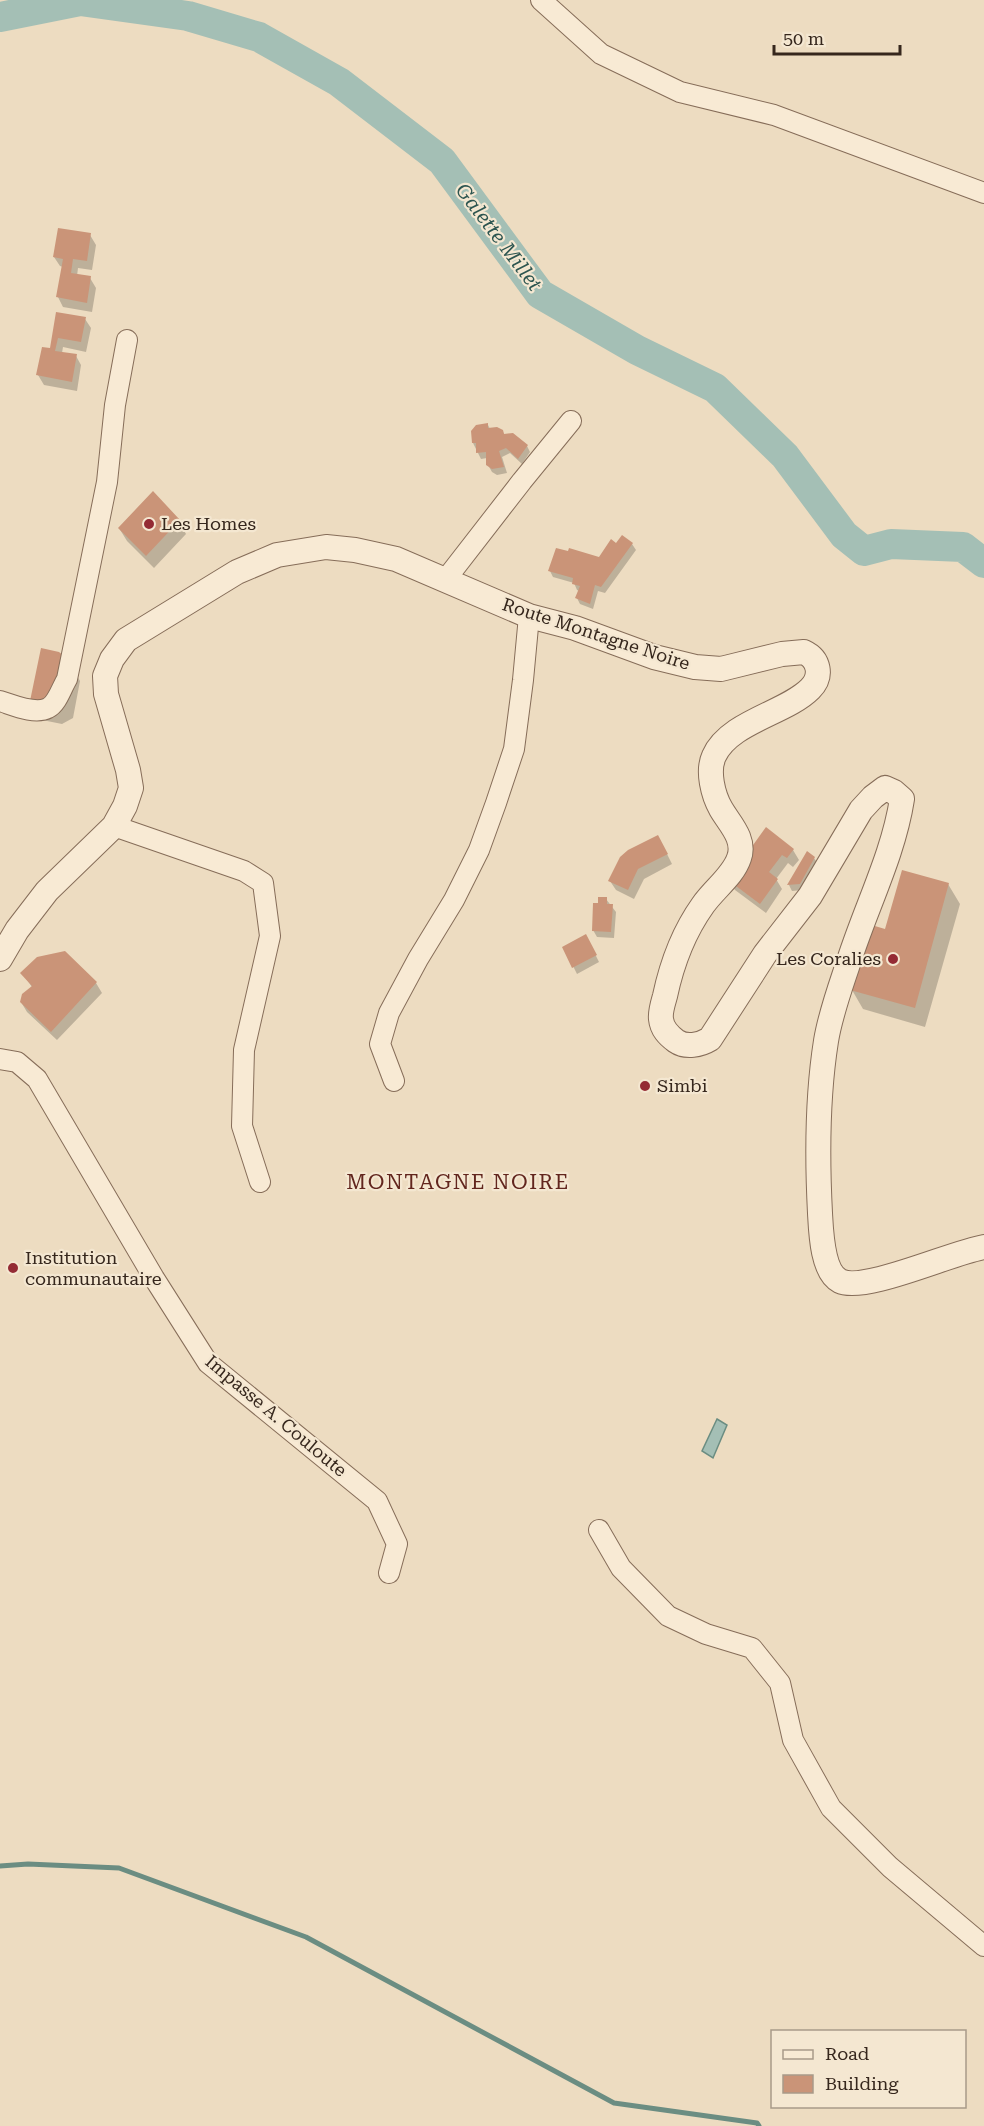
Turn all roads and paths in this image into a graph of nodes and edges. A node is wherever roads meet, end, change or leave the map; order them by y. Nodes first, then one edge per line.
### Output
1 (540, 0) edge
2 (984, 193) edge
3 (127, 340) dead end
4 (571, 421) dead end
5 (446, 579) junction
6 (529, 616) junction
7 (0, 701) edge
8 (114, 826) junction
9 (0, 959) edge
10 (0, 1059) edge
11 (394, 1081) dead end
12 (260, 1182) dead end
13 (984, 1247) edge
14 (599, 1530) dead end
15 (389, 1573) dead end
16 (984, 1946) edge

1 - 2 street
3 - 7 street
4 - 5 street
5 - 6 street, Route Montagne Noire
5 - 8 street, Route Montagne Noire
6 - 11 street
6 - 13 street, Route Montagne Noire
8 - 9 street, Route Montagne Noire
8 - 12 street
10 - 15 street, Impasse A. Couloute
14 - 16 street

